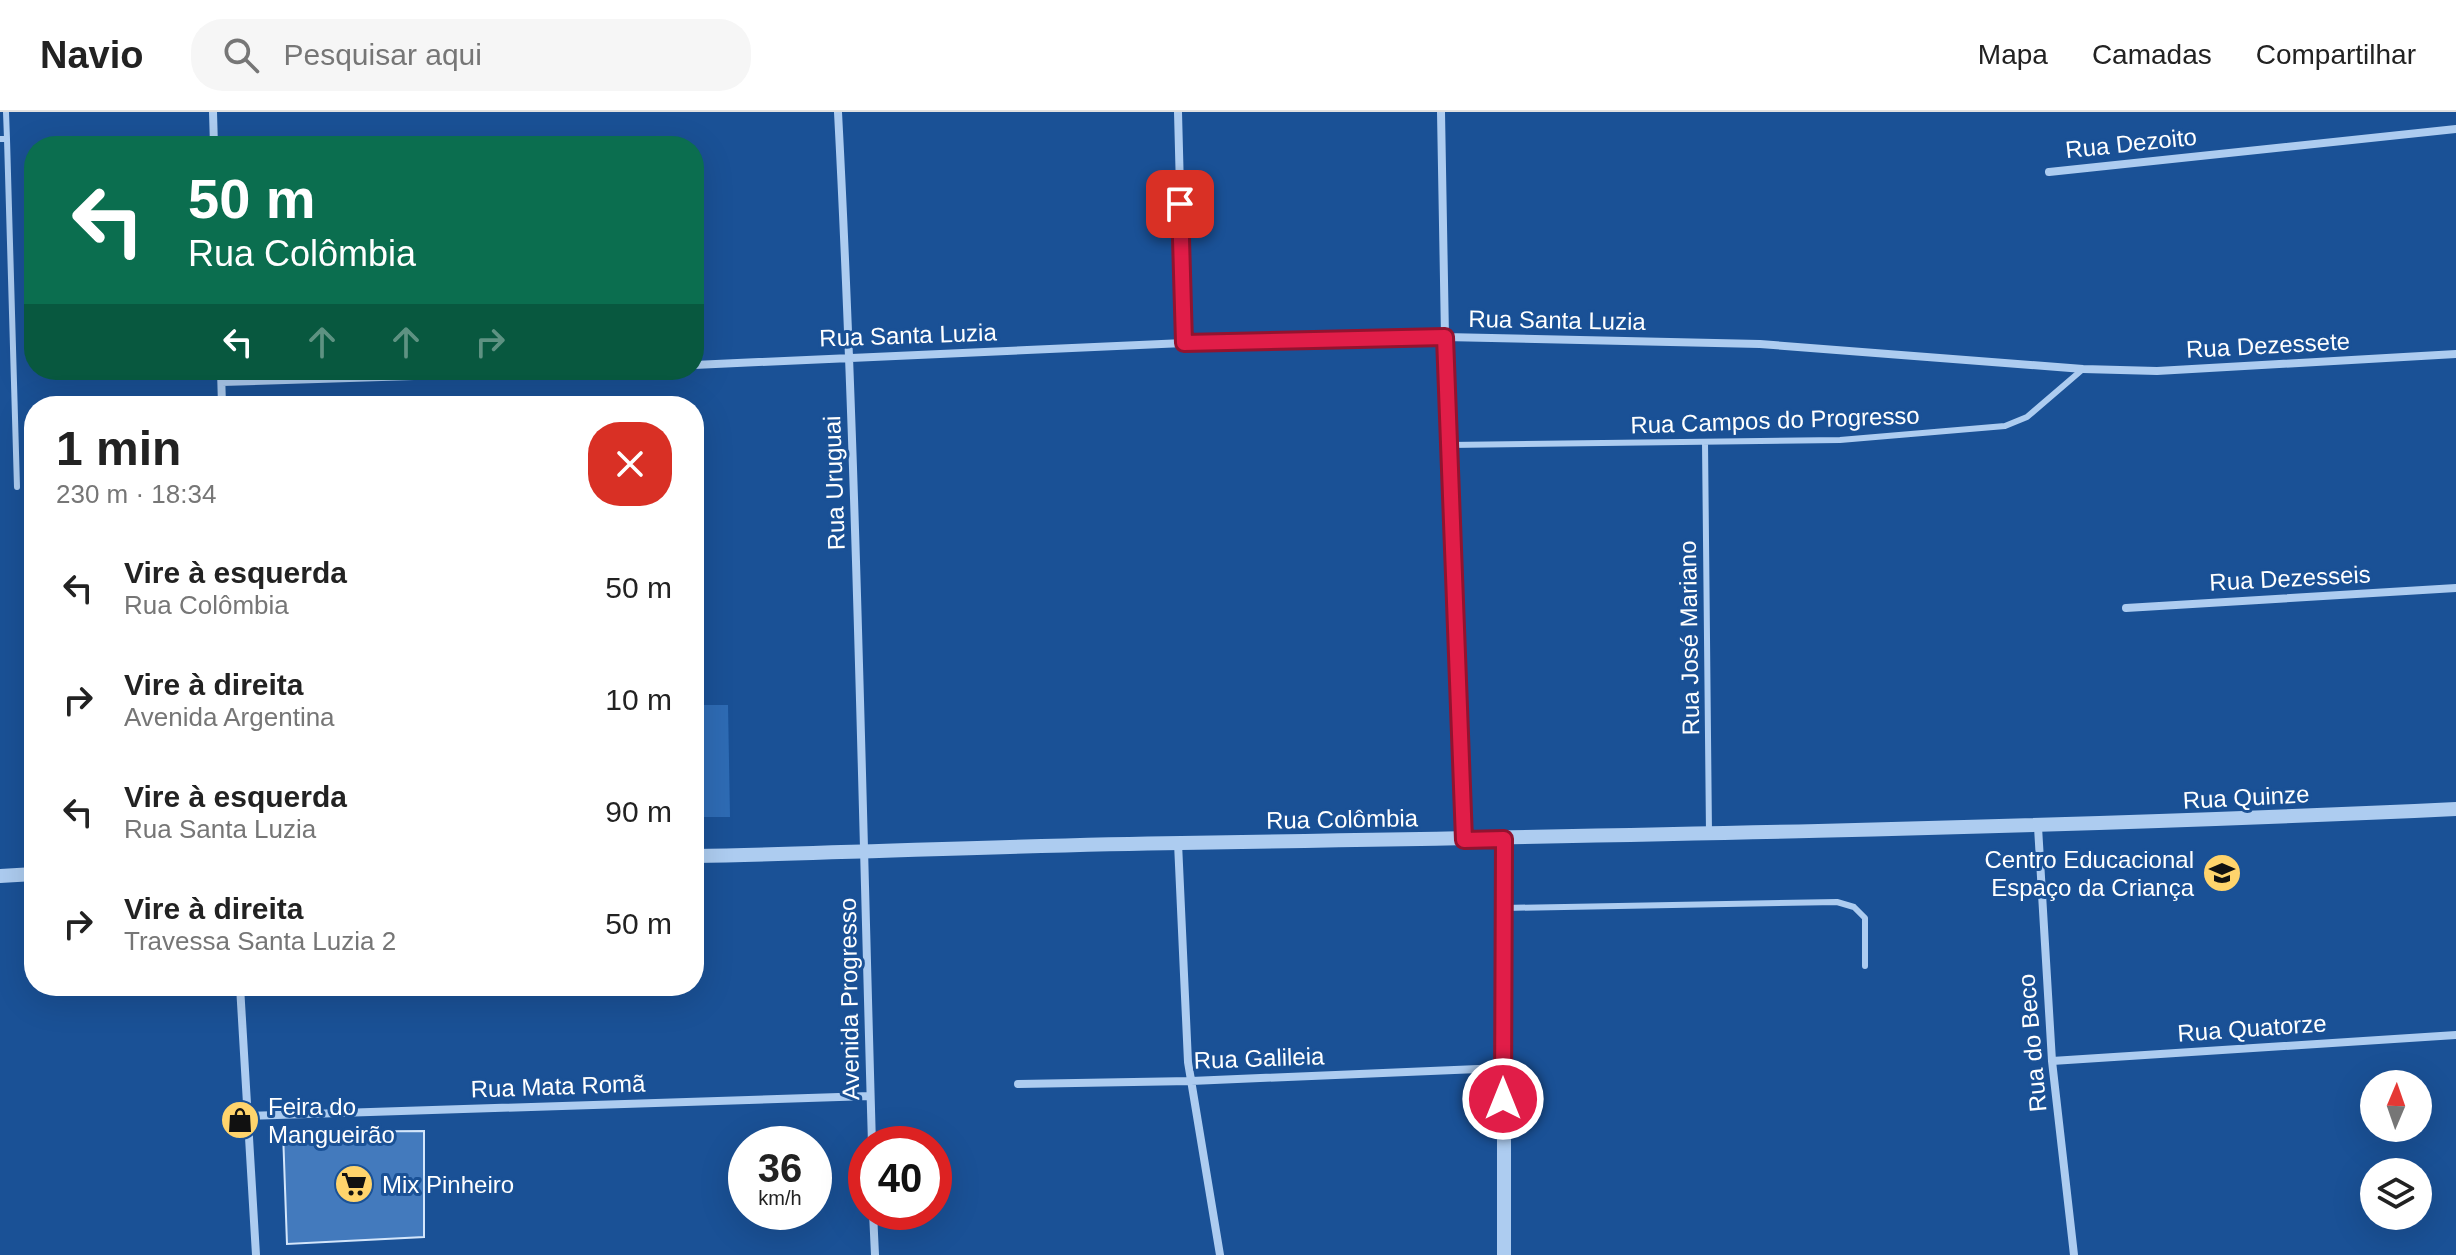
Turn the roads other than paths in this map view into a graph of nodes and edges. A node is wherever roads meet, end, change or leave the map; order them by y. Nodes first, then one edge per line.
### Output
1 (6, 112) edge
2 (213, 112) edge
3 (838, 112) edge
4 (1178, 112) edge
5 (1441, 112) edge
6 (2456, 129) edge
7 (214, 136) edge
8 (3, 139) edge
9 (2049, 172) dead end
10 (1445, 337) junction
11 (1184, 343) junction
12 (2456, 354) edge
13 (851, 357) junction
14 (704, 364) edge
15 (2083, 369) junction
16 (285, 380) edge
17 (222, 382) joint
18 (222, 396) edge
19 (1705, 442) junction
20 (1449, 445) junction
21 (17, 487) dead end
22 (2456, 588) edge
23 (2126, 608) dead end
24 (2456, 809) edge
25 (2038, 827) junction
26 (1709, 834) junction
27 (1504, 839) junction
28 (1464, 840) junction
29 (1178, 843) junction
30 (866, 853) junction
31 (704, 856) edge
32 (24, 875) edge
33 (0, 876) edge
34 (1504, 908) junction
35 (1865, 966) dead end
36 (241, 996) edge
37 (2456, 1035) edge
38 (2052, 1061) junction
39 (1502, 1068) junction
40 (1191, 1081) junction
41 (1018, 1084) dead end
42 (870, 1096) junction
43 (248, 1116) junction
44 (871, 1126) edge
45 (874, 1230) edge
46 (256, 1255) edge
47 (875, 1255) edge
48 (1220, 1255) edge
49 (1504, 1255) edge
50 (2074, 1255) edge

1 - 8 lane
2 - 7 street
3 - 13 street, Rua Uruguai
4 - 11 street
5 - 10 street
6 - 9 street, Rua Dezoito
8 - 21 lane
10 - 11 street, Rua Santa Luzia
10 - 15 street, Rua Santa Luzia
10 - 20 street
11 - 13 street, Rua Santa Luzia
12 - 15 street, Rua Dezessete
13 - 14 street, Rua Santa Luzia
13 - 30 street, Rua Uruguai
15 - 19 lane, Rua Campos do Progresso
16 - 17 street
17 - 18 street
19 - 20 lane, Rua Campos do Progresso
19 - 26 lane, Rua José Mariano
20 - 28 street
22 - 23 street, Rua Dezesseis
24 - 25 street, Rua Quinze
25 - 26 street, Rua Colômbia
25 - 38 street, Rua do Beco
26 - 27 street, Rua Colômbia
27 - 28 street, Rua Colômbia
27 - 34 street
28 - 29 street, Rua Colômbia
29 - 30 street, Rua Colômbia
29 - 40 street
30 - 31 street, Rua Colômbia
30 - 42 street, Avenida Progresso
32 - 33 street
34 - 35 lane
34 - 39 street
36 - 43 street
37 - 38 street, Rua Quatorze
38 - 50 street, Rua do Beco
39 - 40 street, Rua Galileia
39 - 49 street
40 - 41 street, Rua Galileia
40 - 48 street
42 - 43 street, Rua Mata Romã
42 - 44 street, Avenida Progresso
43 - 46 street
45 - 47 street

